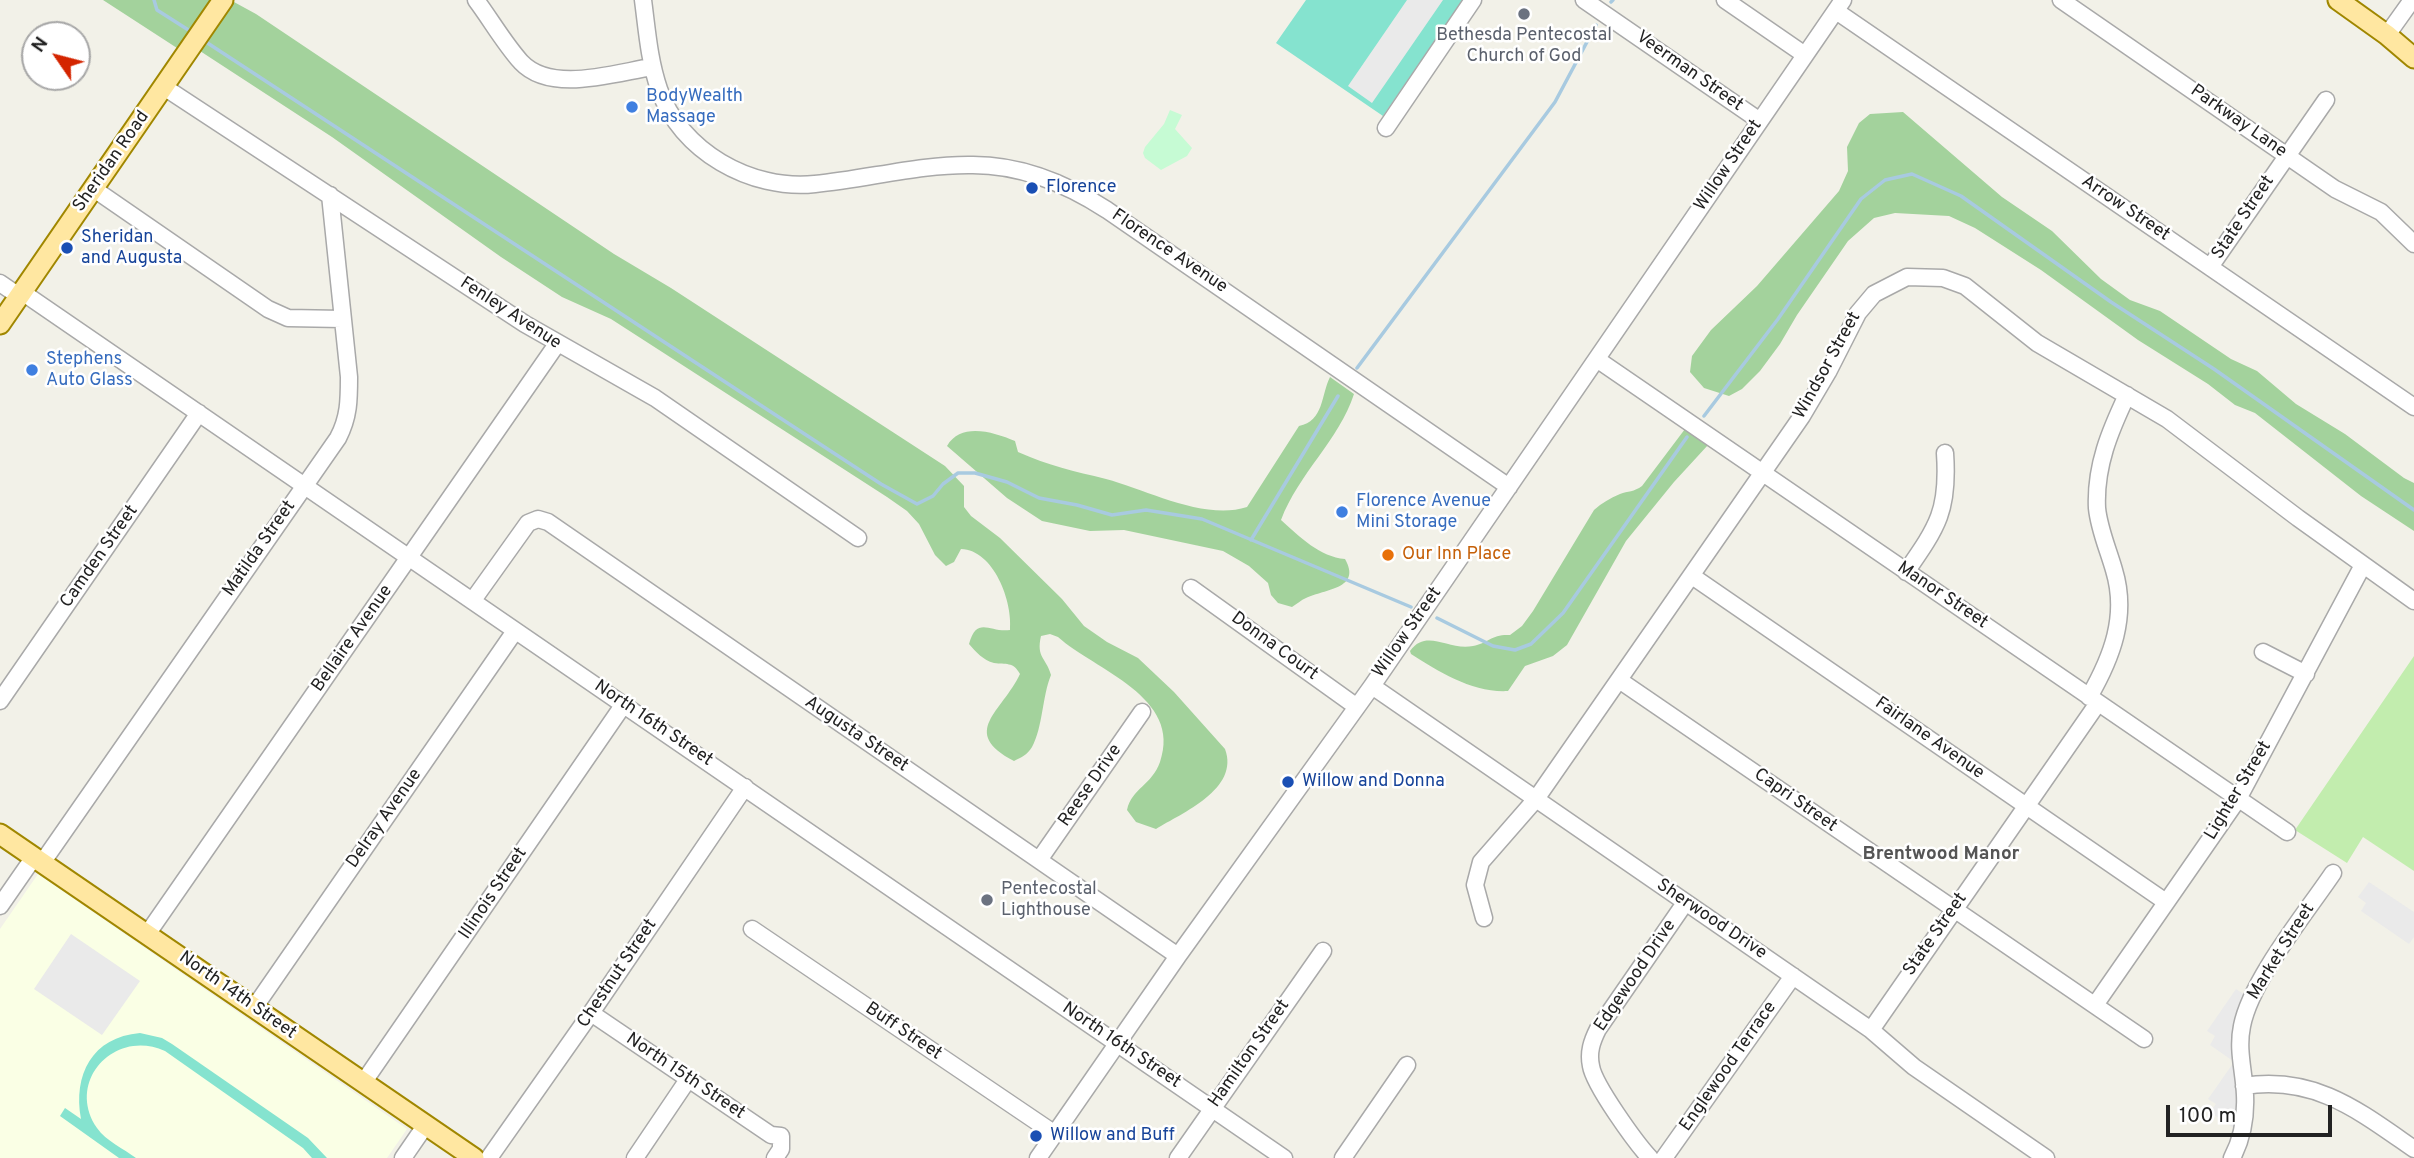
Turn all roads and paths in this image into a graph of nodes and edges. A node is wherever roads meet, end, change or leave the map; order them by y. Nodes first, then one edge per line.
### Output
1 (223, 0) edge
2 (475, 0) edge
3 (643, 0) edge
4 (1473, 0) edge
5 (1584, 0) edge
6 (1725, 0) edge
7 (2061, 0) edge
8 (2338, 0) edge
9 (2412, 0) edge
10 (1839, 6) edge
11 (2387, 35) junction
12 (1805, 55) junction
13 (2414, 58) edge
14 (652, 67) junction
15 (164, 87) junction
16 (2326, 100) dead end
17 (1759, 121) junction
18 (1386, 128) dead end
19 (2287, 156) junction
20 (94, 189) junction
21 (330, 195) junction
22 (2414, 244) edge
23 (2210, 267) junction
24 (0, 283) edge
25 (21, 294) junction
26 (342, 319) junction
27 (0, 324) edge
28 (557, 344) junction
29 (1598, 360) junction
30 (2127, 395) junction
31 (2414, 407) edge
32 (199, 413) junction
33 (1945, 453) dead end
34 (1762, 473) junction
35 (305, 485) junction
36 (1509, 487) junction
37 (858, 538) dead end
38 (410, 558) junction
39 (2363, 565) junction
40 (1906, 572) junction
41 (1692, 576) junction
42 (1191, 587) dead end
43 (473, 600) junction
44 (2414, 601) edge
45 (515, 631) junction
46 (2263, 652) dead end
47 (2306, 674) junction
48 (1619, 680) junction
49 (1372, 686) junction
50 (2094, 700) junction
51 (0, 701) edge
52 (624, 704) junction
53 (1357, 707) junction
54 (1142, 712) dead end
55 (745, 788) junction
56 (1536, 799) junction
57 (2238, 799) junction
58 (2027, 806) junction
59 (2287, 832) dead end
60 (0, 834) edge
61 (38, 860) junction
62 (1039, 860) junction
63 (2333, 873) dead end
64 (2166, 902) junction
65 (1685, 903) junction
66 (0, 906) edge
67 (1953, 910) junction
68 (1484, 918) dead end
69 (751, 929) dead end
70 (148, 933) junction
71 (1323, 951) dead end
72 (1178, 956) junction
73 (1793, 976) junction
74 (2095, 1005) junction
75 (254, 1008) junction
76 (591, 1013) junction
77 (1871, 1030) junction
78 (2144, 1040) dead end
79 (1117, 1044) junction
80 (1407, 1065) dead end
81 (689, 1078) junction
82 (363, 1083) junction
83 (2244, 1086) junction
84 (1212, 1108) junction
85 (425, 1126) junction
86 (1055, 1134) junction
87 (2414, 1149) edge
88 (402, 1158) edge
89 (474, 1158) edge
90 (488, 1158) edge
91 (635, 1158) edge
92 (775, 1158) edge
93 (1038, 1158) edge
94 (1178, 1158) edge
95 (1284, 1158) edge
96 (1343, 1158) edge
97 (1650, 1158) edge
98 (1664, 1158) edge
99 (2046, 1158) edge
100 (2232, 1158) edge

1 - 15 main road, Sheridan Road
2 - 14 street
3 - 14 street, Florence Avenue
4 - 18 street
5 - 17 street, Veerman Street
6 - 12 street
7 - 19 street, Parkway Lane
8 - 11 main road
9 - 11 street
10 - 12 street, Willow Street
10 - 23 street, Arrow Street
11 - 13 main road
12 - 17 street, Willow Street
14 - 36 street, Florence Avenue
15 - 20 main road, Sheridan Road
15 - 21 street, Fenley Avenue
16 - 19 street, State Street
17 - 29 street, Willow Street
19 - 22 street, Parkway Lane
19 - 23 street, State Street
20 - 25 main road, Sheridan Road
20 - 26 street
21 - 26 street, Matilda Street
21 - 28 street, Fenley Avenue
23 - 31 street, Arrow Street
24 - 25 street, North 16th Street
25 - 27 main road, Sheridan Road
25 - 32 street, North 16th Street
26 - 35 street, Matilda Street
28 - 37 street, Fenley Avenue
28 - 38 street, Bellaire Avenue
29 - 34 street, Manor Street
29 - 36 street, Willow Street
30 - 34 street, Windsor Street
30 - 39 street, Windsor Street
30 - 50 street, State Street
32 - 35 street, North 16th Street
32 - 51 street, Camden Street
33 - 40 street
34 - 40 street, Manor Street
34 - 41 street, Windsor Street
35 - 38 street, North 16th Street
35 - 61 street, Matilda Street
36 - 49 street, Willow Street
38 - 43 street, North 16th Street
38 - 70 street, Bellaire Avenue
39 - 44 street, Windsor Street
39 - 47 street, Lighter Street
40 - 50 street, Manor Street
41 - 48 street, Windsor Street
41 - 58 street, Fairlane Avenue
42 - 53 street, Donna Court
43 - 45 street, North 16th Street
43 - 62 street, Augusta Street
45 - 52 street, North 16th Street
45 - 75 street, Delray Avenue
46 - 47 street
47 - 57 street, Lighter Street
48 - 56 street, Windsor Street
48 - 67 street, Capri Street
49 - 53 street, Willow Street
49 - 56 street, Sherwood Drive
50 - 57 street, Manor Street
50 - 58 street, State Street
52 - 55 street, North 16th Street
52 - 82 street, Illinois Street
53 - 72 street, Willow Street
54 - 62 street, Reese Drive
55 - 76 street, Chestnut Street
55 - 79 street, North 16th Street
56 - 65 street, Sherwood Drive
56 - 68 street, Windsor Street
57 - 59 street, Manor Street
57 - 64 street, Lighter Street
58 - 64 street, Fairlane Avenue
58 - 67 street, State Street
60 - 61 main road, North 14th Street
61 - 66 street, Matilda Street
61 - 70 main road, North 14th Street
62 - 72 street, Augusta Street
63 - 83 street, Market Street
64 - 74 street, Lighter Street
65 - 73 street, Sherwood Drive
65 - 97 street, Edgewood Drive
67 - 74 street, Capri Street
67 - 77 street, State Street
69 - 86 street, Buff Street
70 - 75 main road, North 14th Street
71 - 84 street, Hamilton Street
72 - 79 street, Willow Street
73 - 77 street, Sherwood Drive
73 - 98 street, Englewood Terrace
74 - 78 street, Capri Street
75 - 82 main road, North 14th Street
76 - 81 street, North 15th Street
76 - 90 street, Chestnut Street
77 - 99 street, Sherwood Drive
79 - 84 street, North 16th Street
79 - 86 street, Willow Street
80 - 96 street
81 - 91 street
81 - 92 street, North 15th Street
82 - 85 main road, North 14th Street
83 - 87 street
83 - 100 street, Market Street
84 - 94 street, Hamilton Street
84 - 95 street, North 16th Street
85 - 88 street
85 - 89 main road, North 14th Street
86 - 93 street, Willow Street

